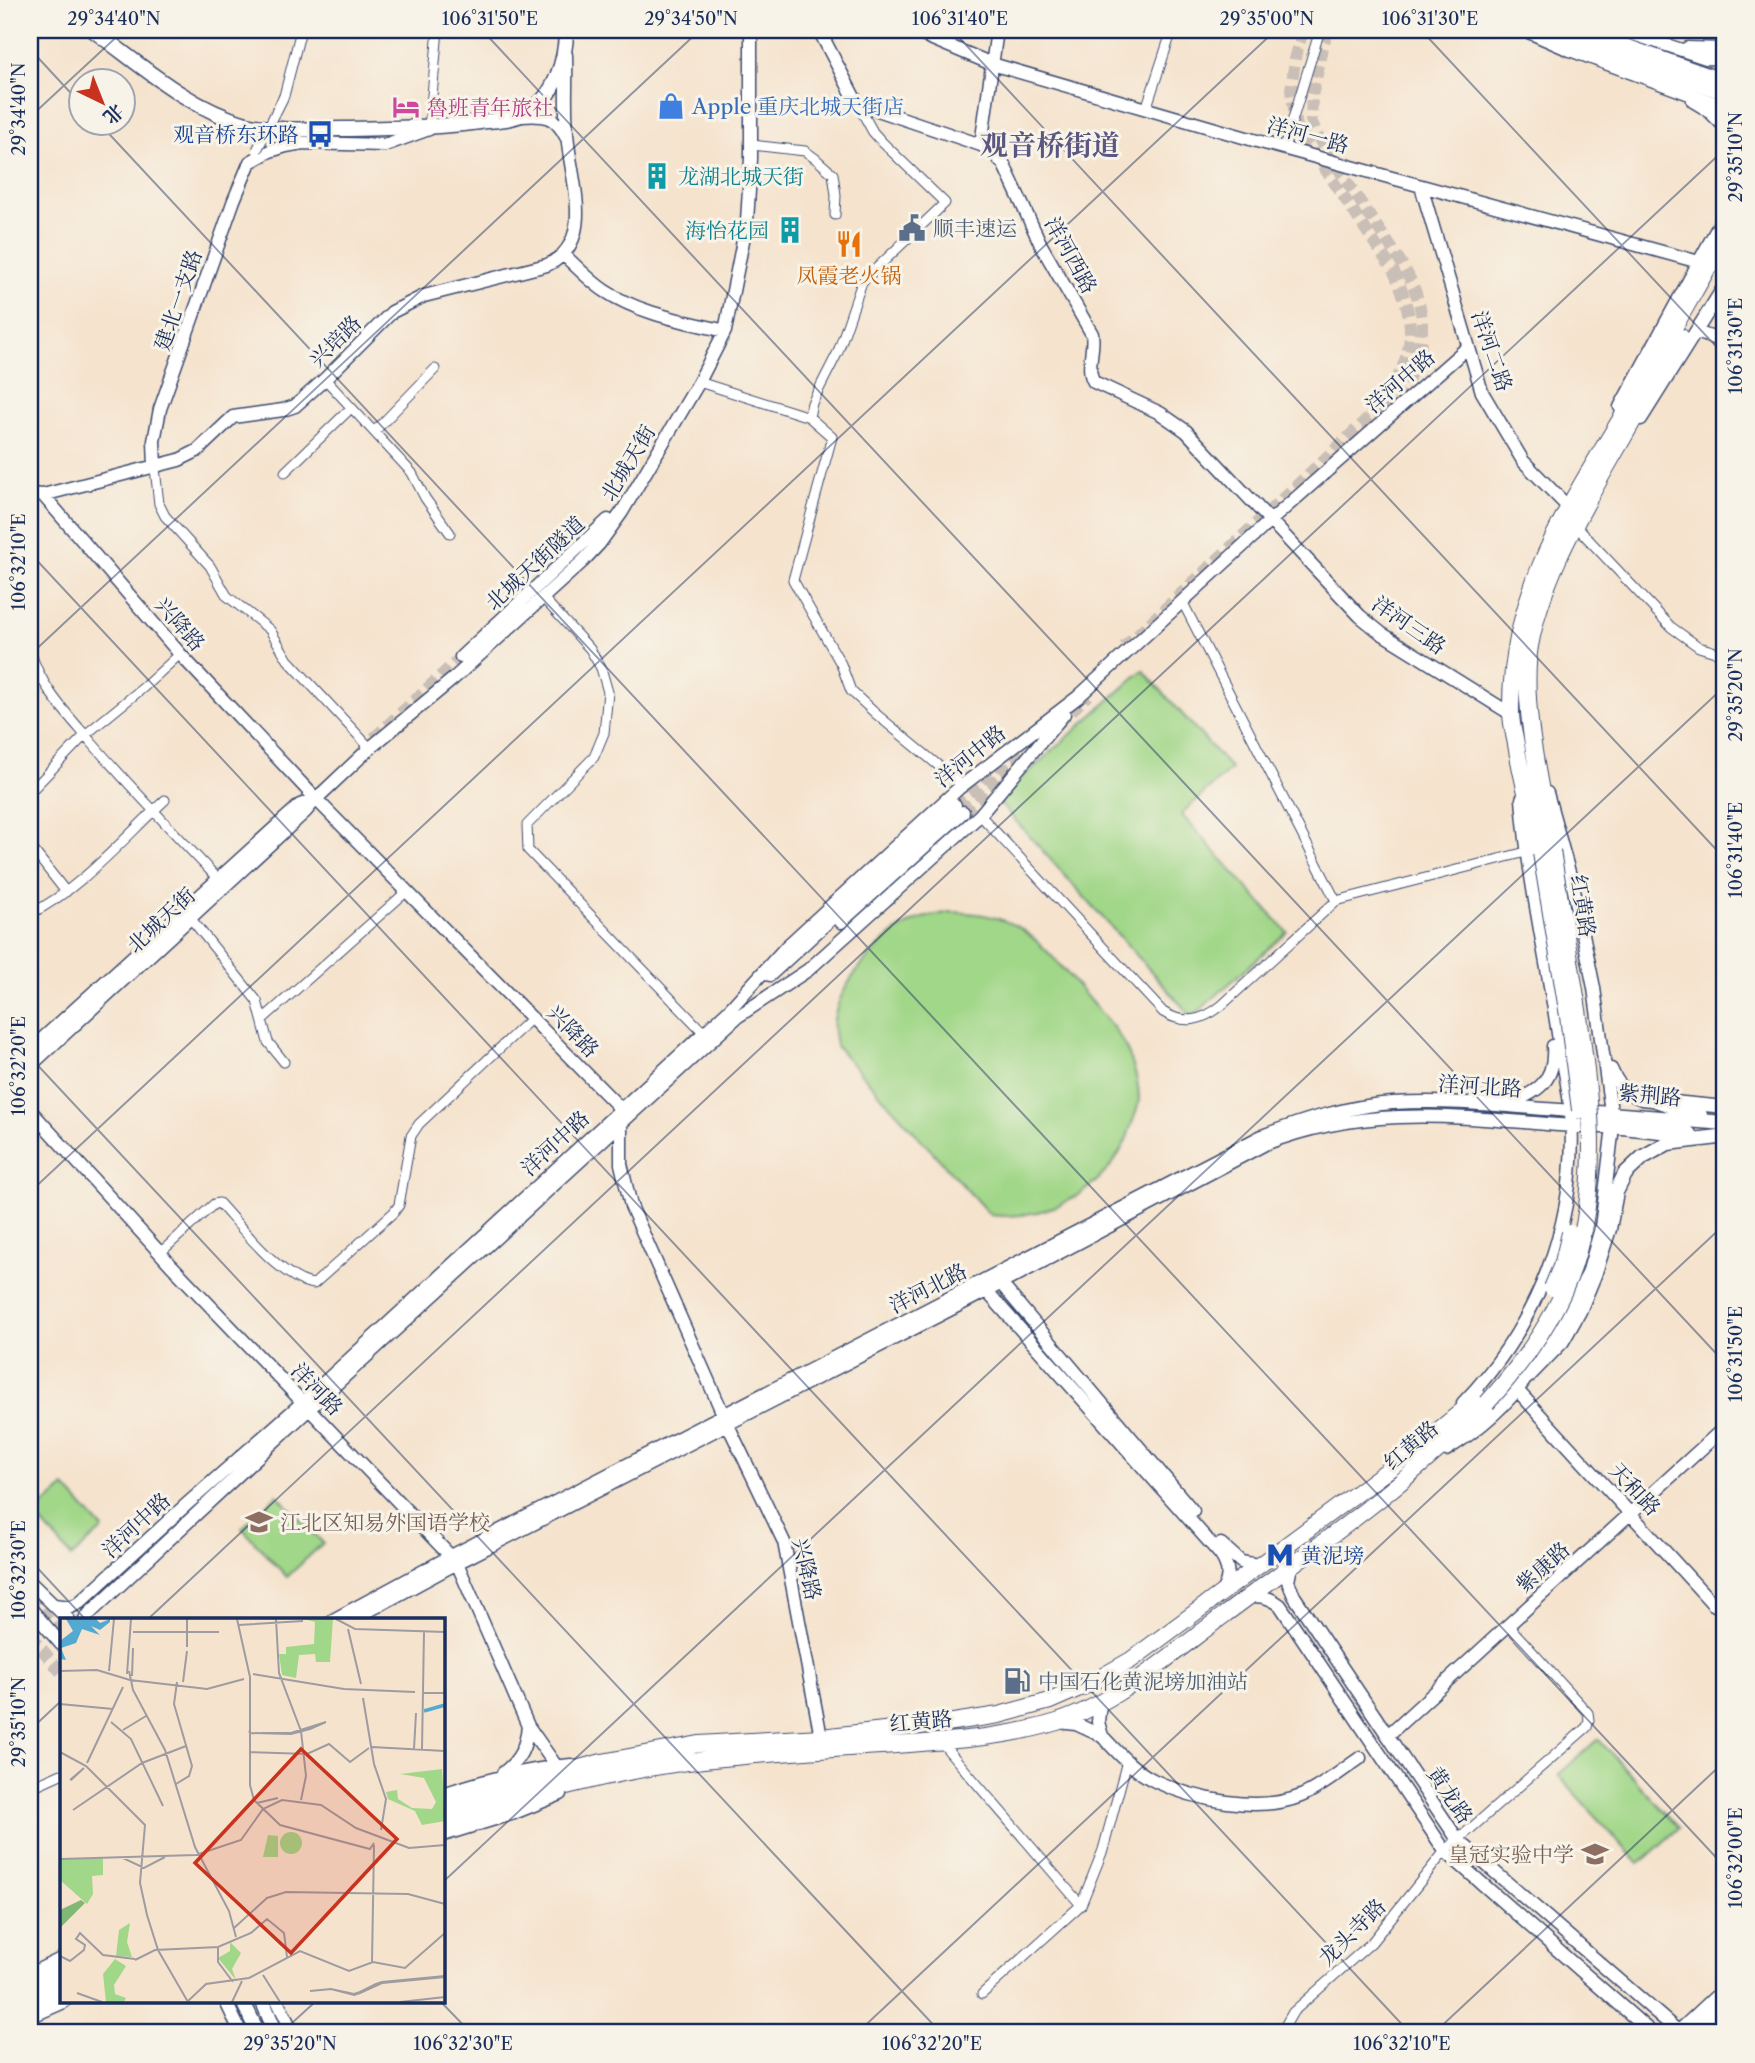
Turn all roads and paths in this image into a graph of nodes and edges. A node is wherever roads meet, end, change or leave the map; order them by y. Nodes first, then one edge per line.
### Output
1 (93, 30) edge
2 (301, 30) edge
3 (438, 30) edge
4 (751, 30) edge
5 (819, 30) edge
6 (911, 30) edge
7 (998, 30) edge
8 (1172, 30) edge
9 (1320, 30) edge
10 (1524, 30) edge
11 (1531, 30) edge
12 (1621, 30) edge
13 (1580, 34) edge
14 (566, 36) edge
15 (1676, 48) junction
16 (1725, 49) edge
17 (1725, 59) edge
18 (992, 64) junction
19 (1725, 81) edge
20 (1663, 83) junction
21 (1725, 93) edge
22 (857, 103) junction
23 (1725, 107) edge
24 (1146, 109) junction
25 (514, 117) junction
26 (1725, 127) edge
27 (429, 128) junction
28 (567, 141) junction
29 (752, 145) junction
30 (981, 145) junction
31 (1284, 148) junction
32 (253, 156) junction
33 (1421, 186) junction
34 (1725, 204) edge
35 (1725, 214) edge
36 (835, 215) dead end
37 (1721, 234) edge
38 (564, 255) junction
39 (1725, 259) edge
40 (1699, 262) junction
41 (1725, 285) edge
42 (724, 331) junction
43 (1696, 332) junction
44 (1725, 342) edge
45 (1468, 347) junction
46 (435, 369) dead end
47 (325, 379) junction
48 (699, 382) junction
49 (1639, 399) junction
50 (351, 408) junction
51 (809, 417) junction
52 (374, 432) junction
53 (1604, 458) junction
54 (155, 468) junction
55 (285, 472) dead end
56 (36, 494) edge
57 (632, 494) junction
58 (1568, 508) junction
59 (1270, 521) junction
60 (1575, 525) junction
61 (450, 533) dead end
62 (543, 598) junction
63 (1182, 601) junction
64 (30, 650) edge
65 (180, 654) junction
66 (1725, 655) edge
67 (461, 657) tunnel mouth
68 (1078, 697) junction
69 (1511, 714) junction
70 (85, 735) junction
71 (370, 748) junction
72 (1536, 760) junction
73 (962, 785) junction
74 (30, 792) edge
75 (316, 799) junction
76 (165, 800) dead end
77 (959, 808) tunnel mouth
78 (153, 811) junction
79 (980, 815) junction
80 (30, 846) edge
81 (1540, 852) junction
82 (222, 883) junction
83 (66, 892) junction
84 (406, 892) junction
85 (1336, 901) junction
86 (30, 914) edge
87 (188, 915) junction
88 (1548, 969) junction
89 (733, 1014) junction
90 (533, 1017) junction
91 (263, 1019) junction
92 (704, 1033) junction
93 (30, 1049) edge
94 (1605, 1056) junction
95 (284, 1062) dead end
96 (30, 1066) edge
97 (1656, 1100) junction
98 (1501, 1107) junction
99 (1725, 1107) edge
100 (621, 1109) junction
101 (30, 1110) edge
102 (1571, 1119) junction
103 (1613, 1120) junction
104 (619, 1125) junction
105 (1723, 1130) edge
106 (160, 1253) junction
107 (997, 1280) junction
108 (983, 1287) junction
109 (1528, 1376) junction
110 (1517, 1391) junction
111 (307, 1405) junction
112 (725, 1419) junction
113 (1725, 1427) edge
114 (1417, 1459) junction
115 (1631, 1513) junction
116 (454, 1559) junction
117 (1258, 1565) junction
118 (1291, 1567) junction
119 (30, 1584) edge
120 (1221, 1594) junction
121 (1294, 1596) junction
122 (1248, 1597) junction
123 (54, 1605) junction
124 (1280, 1605) junction
125 (30, 1608) edge
126 (1725, 1610) edge
127 (67, 1618) edge
128 (86, 1618) edge
129 (337, 1618) edge
130 (355, 1618) edge
131 (60, 1623) edge
132 (1508, 1625) junction
133 (60, 1643) edge
134 (1100, 1703) junction
135 (1059, 1722) junction
136 (528, 1726) junction
137 (1366, 1734) junction
138 (1388, 1735) junction
139 (821, 1737) junction
140 (1102, 1737) junction
141 (940, 1742) junction
142 (1360, 1758) junction
143 (1383, 1760) junction
144 (1127, 1761) junction
145 (556, 1766) junction
146 (604, 1769) junction
147 (60, 1774) edge
148 (30, 1788) edge
149 (505, 1788) junction
150 (444, 1794) edge
151 (444, 1808) edge
152 (444, 1822) edge
153 (444, 1835) edge
154 (1458, 1840) junction
155 (1445, 1851) junction
156 (1081, 1905) junction
157 (60, 1959) edge
158 (30, 1973) edge
159 (60, 1973) edge
160 (30, 1987) edge
161 (1725, 1988) edge
162 (60, 1989) edge
163 (982, 1994) dead end
164 (30, 2003) edge
165 (60, 2004) edge
166 (231, 2004) edge
167 (263, 2004) edge
168 (279, 2004) edge
169 (1725, 2004) edge
170 (30, 2017) edge
171 (1699, 2031) edge
172 (241, 2033) edge
173 (258, 2033) edge
174 (276, 2033) edge
175 (293, 2033) edge
176 (1281, 2033) edge
177 (1652, 2033) edge
178 (1679, 2033) edge

1 - 27 main road
2 - 32 street, bridge
3 - 27 street
4 - 29 street, 北城天街
5 - 22 street
6 - 18 street, 洋河一路
7 - 18 street
8 - 24 street
9 - 31 street
10 - 20 street
11 - 13 main road
12 - 15 street
13 - 19 main road
13 - 21 main road
14 - 25 main road
14 - 28 street
15 - 16 street
15 - 17 street
18 - 24 street, 洋河一路
18 - 30 street
20 - 23 street
20 - 26 street
22 - 30 street, 洋河西路
22 - 51 street
24 - 31 street, 洋河一路
25 - 27 main road
25 - 28 street
27 - 32 street
28 - 38 street
29 - 36 street
29 - 42 street, 北城天街
30 - 59 street, 洋河西路
31 - 33 street, 洋河一路
32 - 54 street, 建北一支路
33 - 40 street, 洋河一路
33 - 45 street, 洋河二路
34 - 37 street
35 - 37 street
37 - 40 street
37 - 49 highway
38 - 42 street
38 - 47 street, 兴培路
39 - 49 highway
40 - 53 street
41 - 43 street
42 - 48 street, 北城天街
43 - 44 street
43 - 53 street
45 - 58 street, 洋河二路
45 - 59 street, 洋河中路
46 - 52 street
47 - 50 street
47 - 54 street, 兴培路
48 - 51 street
48 - 57 street, 北城天街
49 - 53 highway
50 - 52 street
50 - 55 street
51 - 73 street
52 - 61 street
53 - 58 highway, 红黄路
53 - 60 highway, 红黄路
54 - 56 street, 兴培路
54 - 71 street
56 - 65 street, 兴降路
57 - 62 street, 北城天街
57 - 67 street, 北城天街隧道
58 - 69 highway, 红黄路
59 - 63 street, 洋河中路
59 - 69 street, 洋河三路
60 - 66 street
60 - 72 highway, 红黄路
62 - 71 street, 北城天街
62 - 92 street
63 - 68 street, 洋河中路
63 - 85 street
64 - 70 street
65 - 70 street
65 - 75 street, 兴降路
68 - 73 street, 洋河中路
68 - 79 street, 洋河中路
69 - 81 highway, 红黄路
70 - 74 street
70 - 78 street
71 - 75 street, 北城天街
72 - 81 highway, 红黄路
72 - 94 street
73 - 89 street, 洋河中路
75 - 82 street, 北城天街
75 - 84 street, 兴降路
76 - 78 street
77 - 89 street
78 - 82 street
78 - 83 street
79 - 85 street
79 - 89 street, 洋河中路
80 - 83 street
81 - 85 street
81 - 88 street
81 - 114 highway, 红黄路, bridge
82 - 87 street, 北城天街
83 - 86 street
84 - 90 street, 兴降路
84 - 91 street
87 - 91 street
87 - 93 street, 北城天街
87 - 96 street, 北城天街
88 - 98 street
88 - 102 street
89 - 92 street, 洋河中路
89 - 104 street, 洋河中路
90 - 100 street, 兴降路
90 - 106 street
91 - 95 street
92 - 100 street, 洋河中路
94 - 97 street
94 - 103 street
97 - 99 street
97 - 105 main road
98 - 102 street, 洋河北路
98 - 107 street, 洋河北路
100 - 104 street, 兴降路
100 - 111 street, 洋河中路
101 - 106 street, 洋河路
102 - 103 main road, 紫荆路
102 - 107 street, 洋河北路
102 - 114 street
103 - 105 main road, 紫荆路
103 - 109 street
104 - 111 street, 洋河中路
104 - 112 street, 兴降路
105 - 109 main road
106 - 111 street, 洋河路
107 - 108 street, 洋河北路
107 - 117 street
108 - 112 street, 洋河北路
108 - 120 street
109 - 110 street
110 - 114 street
110 - 115 street, 天和路
111 - 116 street, 洋河路
111 - 123 street, 洋河中路
111 - 128 street, 洋河中路
112 - 116 street, 洋河北路
112 - 139 street, 兴降路
113 - 115 street, 紫康路
114 - 117 highway, 红黄路
114 - 118 highway, 红黄路
115 - 126 street, 天和路
115 - 132 street, 紫康路
116 - 129 street, 洋河北路
116 - 130 street, 洋河北路
116 - 136 street, 洋河路
117 - 120 highway, 红黄路
118 - 121 street
118 - 122 highway, 红黄路
119 - 123 street
119 - 131 street
120 - 139 highway, 红黄路
121 - 124 street
121 - 138 street, 黄龙路
122 - 124 street
122 - 134 highway, 红黄路
123 - 127 street
124 - 137 street, 黄龙路
125 - 133 street
132 - 138 street, 紫康路
132 - 154 street, 龙头寺路
134 - 135 highway, 红黄路
134 - 140 street
135 - 140 street
135 - 141 highway, 红黄路
136 - 145 street, 洋河路
136 - 149 street
137 - 142 street
137 - 143 street, 黄龙路
138 - 154 street, 黄龙路
139 - 146 highway, 红黄路
140 - 144 street
141 - 146 highway, 红黄路
141 - 156 street
142 - 143 street
142 - 144 street
143 - 155 street, 黄龙路
144 - 156 street
145 - 146 street
145 - 149 street
146 - 149 highway, 红黄路
146 - 153 street
147 - 148 street
149 - 150 street
149 - 151 highway, 红黄路
149 - 152 highway, 红黄路
154 - 155 street, 龙头寺路
154 - 178 street, 黄龙路
155 - 176 street, 龙头寺路
155 - 177 street, 黄龙路
156 - 163 street
157 - 158 street
159 - 160 highway
161 - 178 street
162 - 164 highway
165 - 170 street
166 - 172 street
166 - 173 main road
167 - 174 main road
168 - 175 street
169 - 171 street

